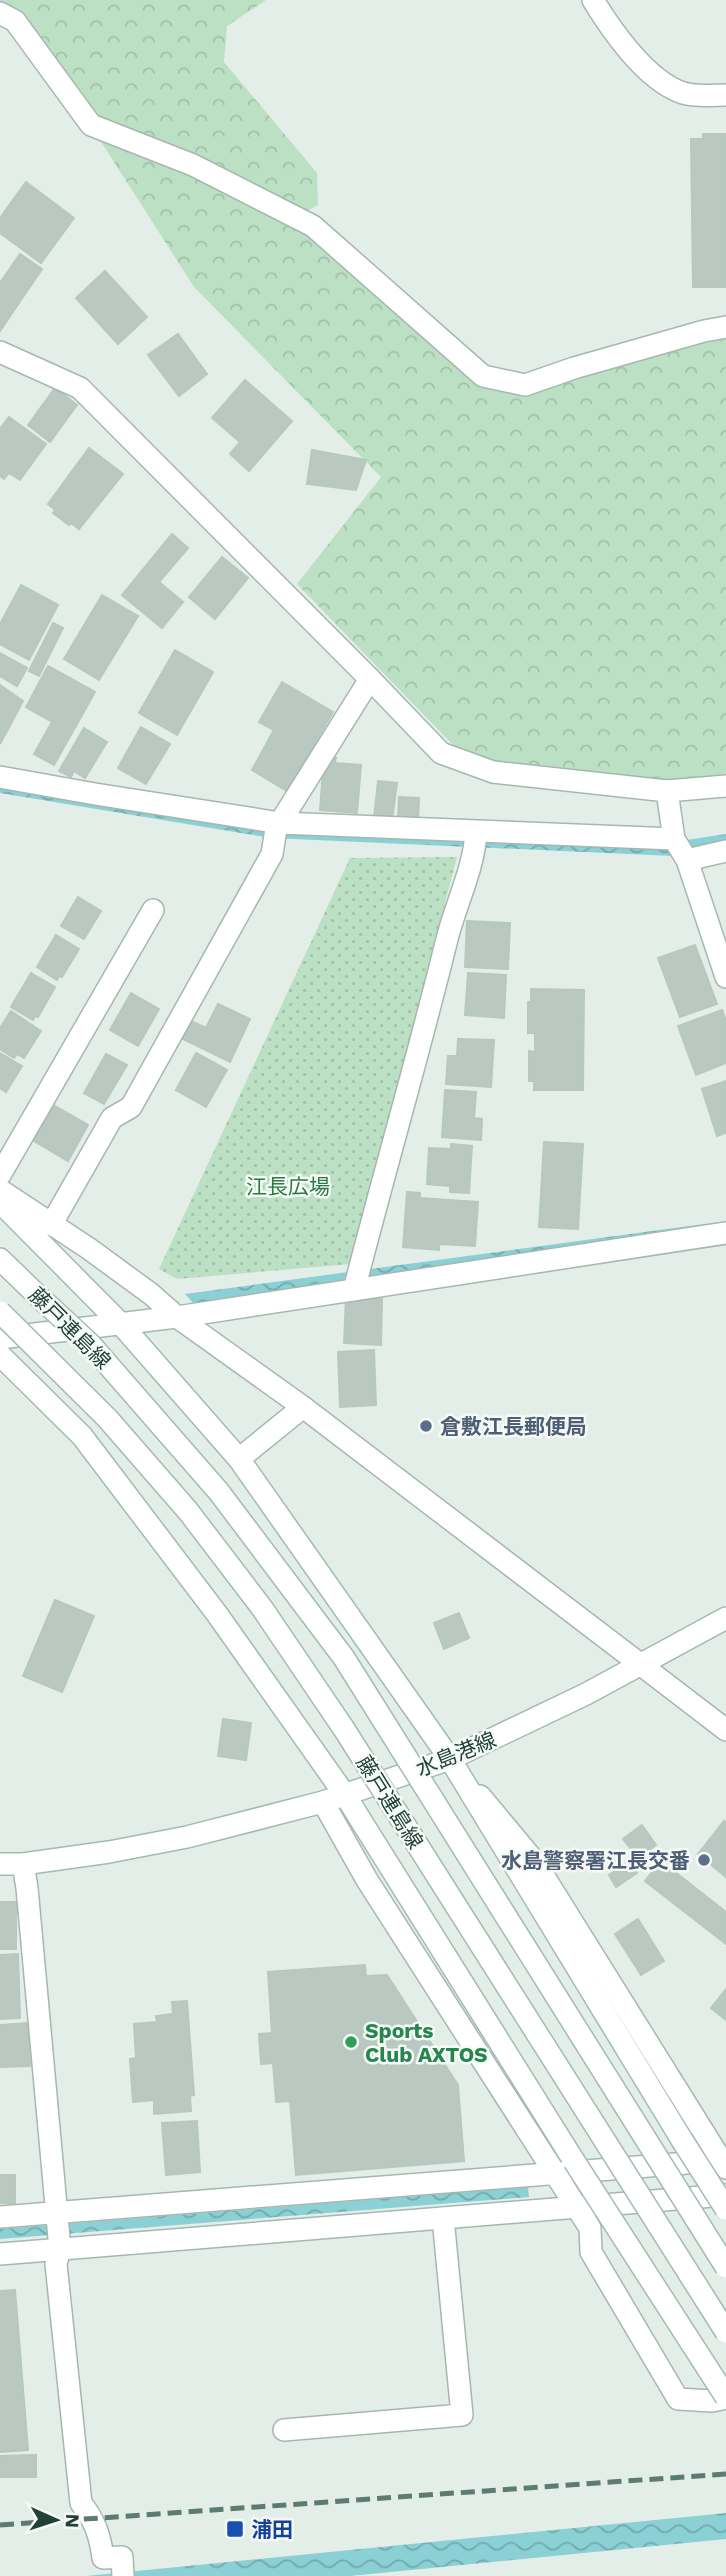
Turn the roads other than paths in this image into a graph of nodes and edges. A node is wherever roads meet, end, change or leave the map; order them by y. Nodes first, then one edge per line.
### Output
1 (593, 0) edge
2 (0, 13) edge
3 (726, 95) edge
4 (726, 327) edge
5 (0, 352) edge
6 (370, 679) junction
7 (0, 777) edge
8 (726, 786) edge
9 (667, 791) junction
10 (277, 831) junction
11 (476, 839) junction
12 (680, 849) junction
13 (726, 851) edge
14 (153, 910) dead end
15 (726, 977) edge
16 (0, 1175) edge
17 (0, 1189) edge
18 (0, 1202) edge
19 (51, 1225) junction
20 (726, 1233) edge
21 (0, 1259) edge
22 (356, 1283) junction
23 (0, 1312) edge
24 (177, 1317) junction
25 (120, 1323) junction
26 (0, 1338) edge
27 (0, 1355) edge
28 (303, 1407) junction
29 (239, 1460) junction
30 (726, 1618) edge
31 (639, 1664) junction
32 (726, 1730) edge
33 (450, 1759) junction
34 (345, 1795) junction
35 (323, 1802) junction
36 (0, 1864) edge
37 (23, 1864) junction
38 (724, 2163) edge
39 (554, 2173) junction
40 (726, 2195) edge
41 (576, 2208) junction
42 (726, 2209) edge
43 (0, 2217) edge
44 (443, 2218) junction
45 (58, 2231) junction
46 (0, 2254) edge
47 (726, 2267) edge
48 (726, 2332) edge
49 (726, 2398) edge
50 (284, 2430) dead end
51 (123, 2572) edge

1 - 3 street
2 - 4 street
5 - 6 street
6 - 9 street
6 - 10 street
7 - 10 street
8 - 9 street
9 - 12 street
10 - 11 street
10 - 19 street
11 - 12 street
11 - 22 street
12 - 13 street
12 - 15 street
14 - 16 street
17 - 19 street
18 - 25 street
19 - 24 street
20 - 22 street
21 - 47 street, 藤戸連島線, bridge
22 - 24 street
23 - 48 street, 藤戸連島線, bridge
24 - 25 street
24 - 28 street
25 - 26 street
25 - 29 street
27 - 34 street
28 - 29 street
28 - 31 street
29 - 33 street
30 - 31 street, 水島港線
31 - 32 street
31 - 33 street, 水島港線
33 - 34 street, 水島港線
33 - 38 street
33 - 42 street, bridge
34 - 35 street, 水島港線
34 - 49 street, bridge
35 - 37 street, 水島港線
35 - 39 street
36 - 37 street, 水島港線
37 - 45 street
38 - 39 street
39 - 41 street
39 - 45 street
40 - 41 street
41 - 44 street
41 - 49 street
43 - 45 street
44 - 45 street
44 - 50 street
45 - 46 street
45 - 51 street

